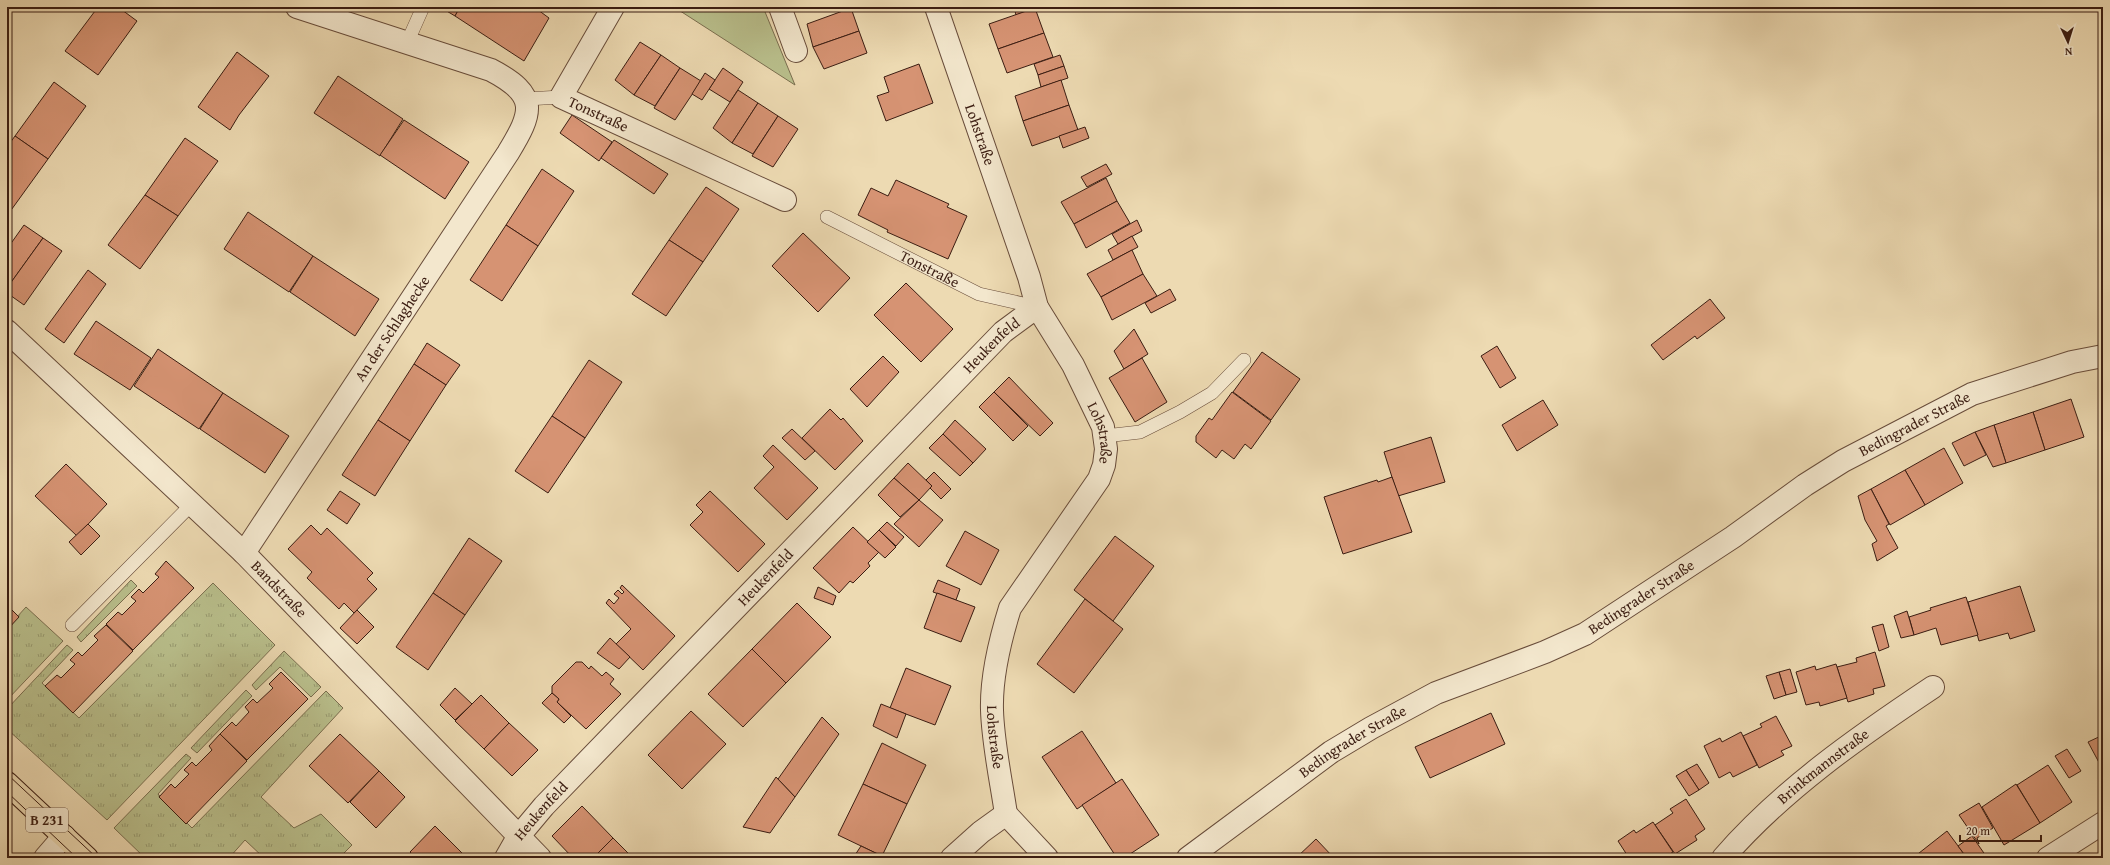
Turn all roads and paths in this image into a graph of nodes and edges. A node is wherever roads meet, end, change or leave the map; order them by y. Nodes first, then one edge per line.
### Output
1 (297, 7) edge
2 (423, 7) edge
3 (613, 7) edge
4 (780, 7) edge
5 (936, 7) edge
6 (407, 43) junction
7 (796, 51) dead end
8 (561, 96) junction
9 (526, 99) junction
10 (786, 200) dead end
11 (827, 217) dead end
12 (1037, 307) junction
13 (7, 331) edge
14 (2103, 356) edge
15 (1244, 360) dead end
16 (1105, 436) junction
17 (192, 504) junction
18 (244, 553) junction
19 (72, 625) dead end
20 (1933, 687) dead end
21 (7, 783) edge
22 (1006, 814) junction
23 (2103, 823) edge
24 (64, 836) junction
25 (518, 837) junction
26 (45, 858) edge
27 (87, 858) edge
28 (506, 858) edge
29 (540, 858) edge
30 (952, 858) edge
31 (1047, 858) edge
32 (1188, 858) edge
33 (1723, 858) edge
34 (2048, 858) edge

1 - 6 street
2 - 6 lane
3 - 8 street
4 - 7 street
5 - 12 street, Lohstraße
6 - 9 street
8 - 9 lane, Tonstraße
8 - 10 street, Tonstraße
9 - 18 street, An der Schlaghecke
11 - 12 lane, Tonstraße
12 - 16 street, Lohstraße
12 - 25 street, Heukenfeld
13 - 17 street, Bandstraße
14 - 32 street, Bedingrader Straße
15 - 16 lane
16 - 22 street, Lohstraße
17 - 18 street, Bandstraße
17 - 19 lane
18 - 25 street, Bandstraße
20 - 33 street, Brinkmannstraße
21 - 24 main road, B 231
22 - 30 street
22 - 31 street
23 - 34 street
24 - 26 street
24 - 27 main road, B 231
25 - 28 street, Heukenfeld
25 - 29 street, Bandstraße

